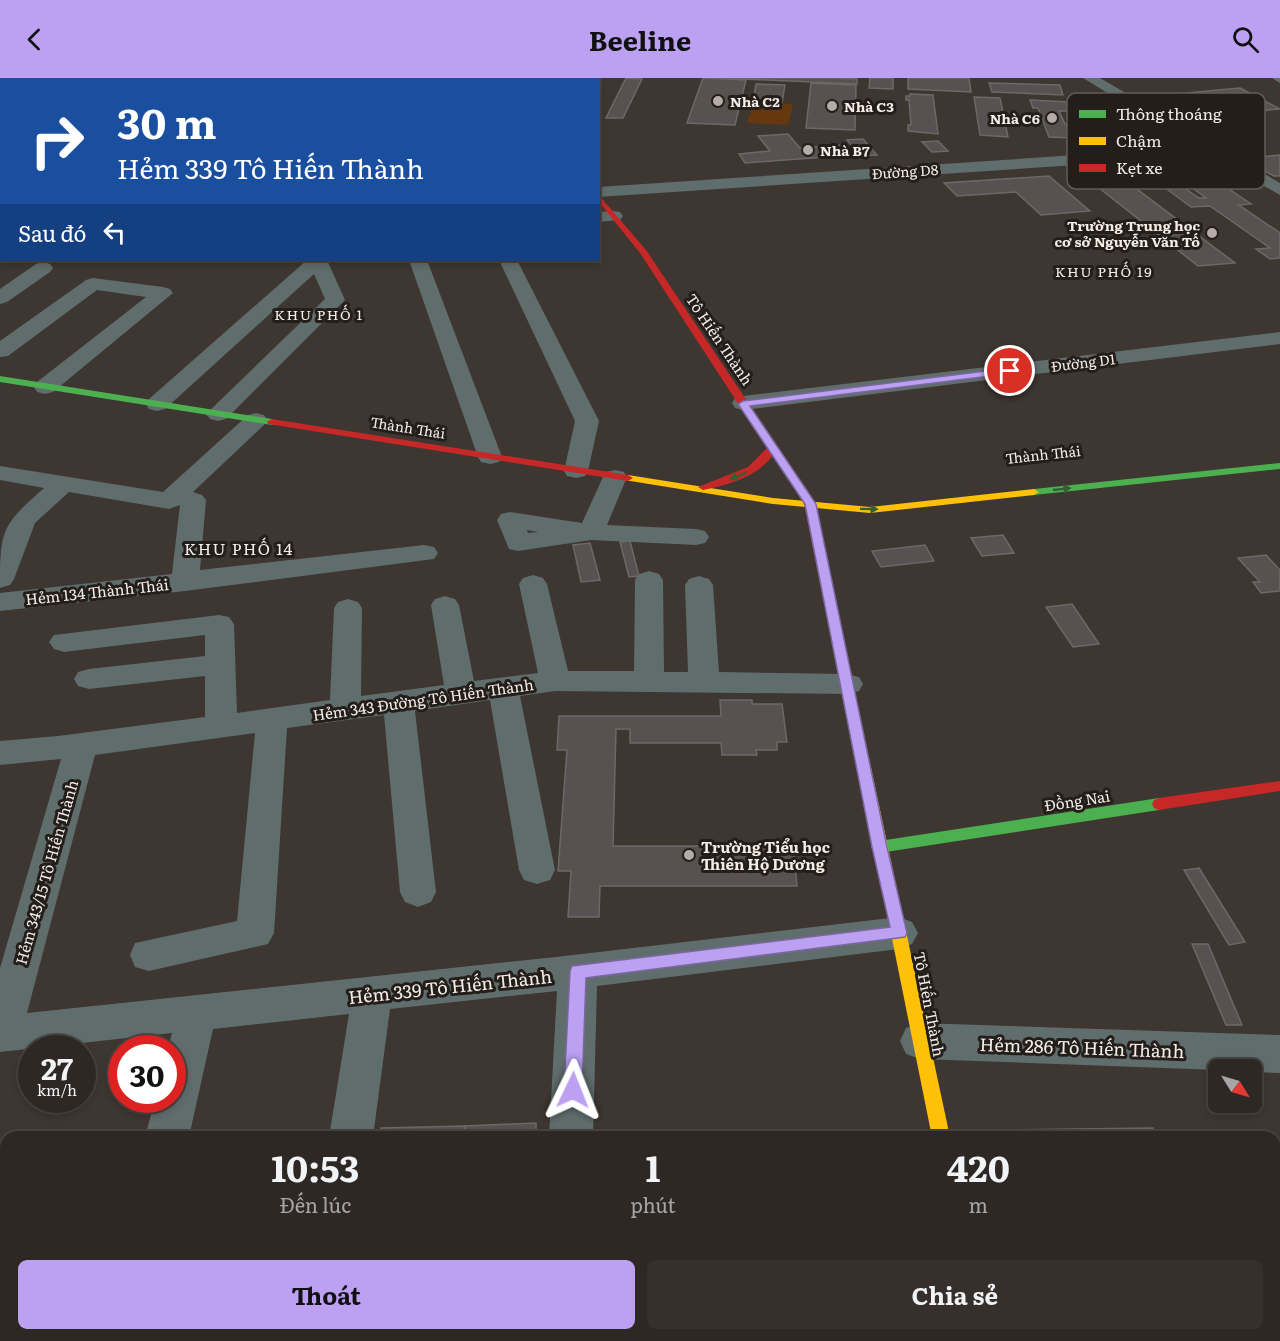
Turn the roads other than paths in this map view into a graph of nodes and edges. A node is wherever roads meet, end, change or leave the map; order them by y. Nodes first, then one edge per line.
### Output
1 (1090, 78) edge
2 (1116, 93) edge
3 (1067, 157) edge
4 (926, 166) junction
5 (1265, 181) edge
6 (600, 183) edge
7 (1280, 190) edge
8 (600, 194) edge
9 (600, 200) edge
10 (606, 216) edge
11 (317, 261) edge
12 (318, 261) edge
13 (418, 261) edge
14 (508, 261) edge
15 (43, 268) dead end
16 (0, 298) edge
17 (1280, 338) edge
18 (0, 351) edge
19 (3, 383) edge
20 (45, 387) junction
21 (157, 404) junction
22 (743, 404) junction
23 (218, 414) junction
24 (256, 420) junction
25 (772, 447) junction
26 (490, 457) junction
27 (1232, 458) dead end
28 (1280, 466) edge
29 (1243, 470) junction
30 (576, 471) junction
31 (0, 473) edge
32 (615, 477) junction
33 (63, 484) junction
34 (693, 489) junction
35 (839, 495) dead end
36 (193, 500) dead end
37 (810, 504) junction
38 (696, 537) dead end
39 (424, 553) dead end
40 (0, 579) edge
41 (649, 580) dead end
42 (185, 582) junction
43 (533, 584) dead end
44 (699, 585) dead end
45 (0, 602) edge
46 (445, 605) dead end
47 (348, 608) dead end
48 (64, 642) dead end
49 (220, 664) junction
50 (89, 680) dead end
51 (555, 681) junction
52 (649, 682) junction
53 (704, 682) junction
54 (848, 684) junction
55 (503, 688) junction
56 (461, 693) junction
57 (398, 702) junction
58 (345, 709) junction
59 (272, 719) junction
60 (221, 726) junction
61 (81, 745) junction
62 (0, 753) edge
63 (1280, 786) edge
64 (879, 847) junction
65 (537, 870) dead end
66 (418, 892) dead end
67 (899, 933) junction
68 (149, 955) dead end
69 (578, 971) junction
70 (372, 994) junction
71 (197, 1013) junction
72 (0, 1034) edge
73 (920, 1041) junction
74 (1280, 1054) edge
75 (168, 1131) edge
76 (352, 1131) edge
77 (571, 1131) edge
78 (939, 1131) edge

1 - 2 street
3 - 4 street, Đường D8
4 - 6 street, Đường D8
4 - 8 street, Đường D8
5 - 7 street
9 - 10 main road, Tô Hiến Thành
10 - 22 main road, Tô Hiến Thành
11 - 21 street
12 - 23 street
13 - 26 street
14 - 30 street
15 - 16 street
17 - 22 street, Đường D1
18 - 20 street
19 - 20 main road, Thành Thái
20 - 21 main road, Thành Thái
21 - 23 main road, Thành Thái
22 - 25 main road, Tô Hiến Thành
23 - 24 main road, Thành Thái
24 - 26 main road, Thành Thái
24 - 33 street
25 -> 34 main road
25 - 37 main road, Tô Hiến Thành
26 - 30 main road, Thành Thái
27 - 29 main road
28 - 29 main road, Thành Thái
37 -> 29 main road, Thành Thái
30 - 32 main road, Thành Thái
31 - 33 street
32 - 34 main road, Thành Thái
32 - 38 street
33 - 40 street
34 - 37 main road, Thành Thái
35 - 37 main road, Thành Thái
36 - 42 street, Hẻm 134 Thành Thái
37 - 54 main road, Tô Hiến Thành
39 - 42 street
41 - 52 street
42 - 45 street, Hẻm 134 Thành Thái
43 - 51 street
44 - 53 street
46 - 56 street
47 - 58 street
48 - 49 street
49 - 50 street
49 - 60 street
51 - 52 street, Hẻm 343 Đường Tô Hiến Thành
51 - 55 street, Hẻm 343 Đường Tô Hiến Thành
52 - 53 street, Hẻm 343 Đường Tô Hiến Thành
53 - 54 street, Hẻm 343 Đường Tô Hiến Thành
54 - 64 main road, Tô Hiến Thành
55 - 56 street, Hẻm 343 Đường Tô Hiến Thành
55 - 65 street
56 - 57 street, Hẻm 343 Đường Tô Hiến Thành
57 - 58 street, Hẻm 343 Đường Tô Hiến Thành
57 - 66 street
58 - 59 street, Hẻm 343 Đường Tô Hiến Thành
59 - 60 street, Hẻm 343 Đường Tô Hiến Thành
59 - 68 street
60 - 61 street, Hẻm 343 Đường Tô Hiến Thành
61 - 62 street, Hẻm 343 Đường Tô Hiến Thành
61 - 72 street, Hẻm 343/15 Tô Hiến Thành
63 - 64 main road, Đồng Nai
64 - 67 main road, Tô Hiến Thành
67 - 69 street, Hẻm 339 Tô Hiến Thành
67 - 73 main road, Tô Hiến Thành
69 - 70 street, Hẻm 339 Tô Hiến Thành
69 - 77 street
70 - 71 street, Hẻm 339 Tô Hiến Thành
70 - 76 street
71 - 72 street, Hẻm 339 Tô Hiến Thành
71 - 75 street
73 - 74 street, Hẻm 286 Tô Hiến Thành
73 - 78 main road, Tô Hiến Thành

